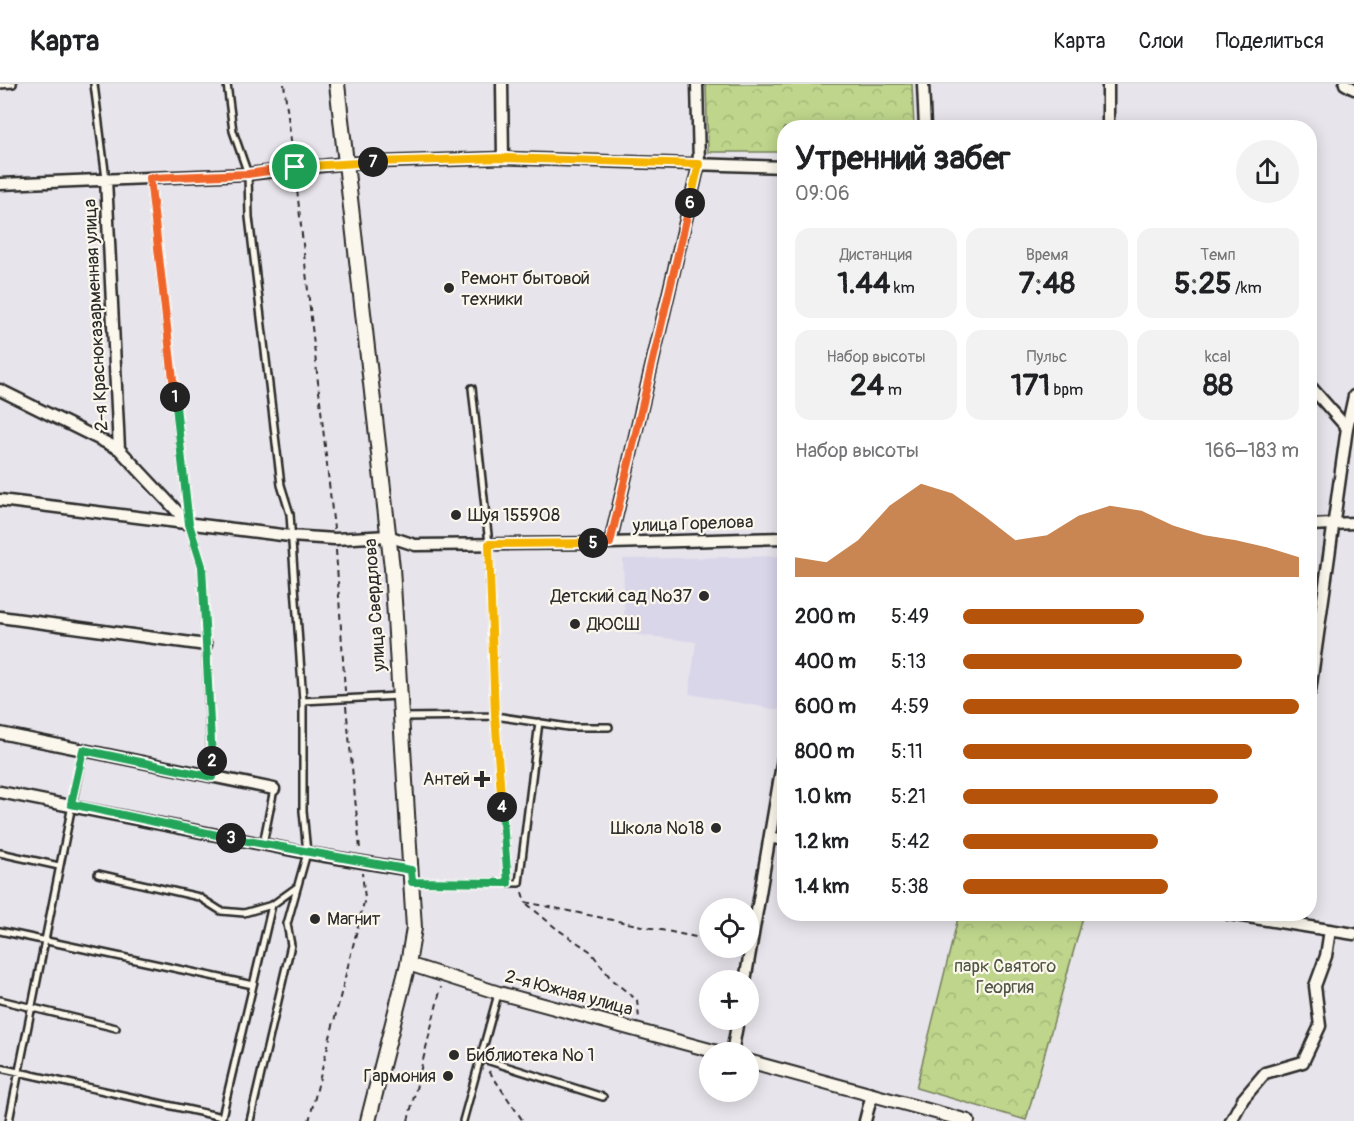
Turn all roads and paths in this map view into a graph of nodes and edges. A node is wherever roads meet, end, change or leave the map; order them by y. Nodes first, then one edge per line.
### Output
1 (13, 84) edge
2 (94, 84) edge
3 (227, 84) edge
4 (284, 84) edge
5 (337, 84) edge
6 (502, 84) edge
7 (697, 84) edge
8 (923, 84) edge
9 (1108, 84) edge
10 (1345, 84) edge
11 (0, 85) edge
12 (1354, 88) edge
13 (925, 120) edge
14 (1108, 120) edge
15 (503, 158) junction
16 (348, 163) junction
17 (699, 164) junction
18 (295, 167) junction
19 (777, 167) edge
20 (248, 174) junction
21 (150, 178) junction
22 (106, 179) junction
23 (0, 184) edge
24 (472, 388) dead end
25 (0, 390) edge
26 (1317, 394) edge
27 (1354, 396) edge
28 (1347, 428) junction
29 (119, 449) junction
30 (0, 500) edge
31 (1354, 523) edge
32 (189, 524) junction
33 (1335, 524) junction
34 (1317, 525) edge
35 (290, 536) junction
36 (388, 536) junction
37 (335, 538) junction
38 (777, 538) edge
39 (610, 543) junction
40 (489, 544) junction
41 (0, 617) edge
42 (1317, 644) edge
43 (206, 645) junction
44 (399, 696) junction
45 (346, 698) junction
46 (303, 701) junction
47 (495, 716) junction
48 (400, 717) junction
49 (539, 722) junction
50 (609, 727) dead end
51 (0, 733) edge
52 (83, 750) junction
53 (212, 777) junction
54 (274, 789) joint
55 (0, 792) edge
56 (777, 795) edge
57 (71, 804) junction
58 (770, 837) junction
59 (777, 838) edge
60 (263, 844) junction
61 (0, 853) edge
62 (307, 854) junction
63 (362, 863) junction
64 (59, 866) junction
65 (98, 874) dead end
66 (411, 876) junction
67 (508, 883) junction
68 (519, 883) junction
69 (297, 887) junction
70 (525, 902) junction
71 (272, 905) junction
72 (1293, 921) edge
73 (1330, 930) junction
74 (0, 931) edge
75 (1354, 934) edge
76 (699, 938) edge
77 (408, 964) junction
78 (747, 970) edge
79 (444, 976) junction
80 (253, 985) junction
81 (499, 993) junction
82 (0, 1000) edge
83 (32, 1007) junction
84 (116, 1028) dead end
85 (641, 1031) junction
86 (699, 1047) edge
87 (480, 1058) junction
88 (759, 1064) edge
89 (0, 1068) edge
90 (872, 1094) junction
91 (603, 1098) dead end
92 (221, 1119) edge
93 (9, 1121) edge
94 (250, 1121) edge
95 (309, 1121) edge
96 (368, 1121) edge
97 (408, 1121) edge
98 (464, 1121) edge
99 (523, 1121) edge
100 (865, 1121) edge
101 (968, 1121) edge
102 (1231, 1121) edge

1 - 11 lane
2 - 22 lane
3 - 20 lane
4 - 18 path
5 - 16 main road, улица Свердлова
6 - 15 street
7 - 17 street
8 - 13 street
9 - 14 street
10 - 12 street
15 - 16 street
15 - 17 street
16 - 18 street
16 - 36 main road, улица Свердлова
17 - 19 street
17 - 39 street
18 - 20 street
18 - 37 path
20 - 21 street
20 - 35 lane
21 - 22 street
21 - 32 lane
22 - 23 street
22 - 29 street, 2-я Красноказарменная улица
24 - 40 lane
25 - 29 street
26 - 28 street
27 - 28 street
28 - 33 street
29 - 32 street
30 - 32 street, улица Горелова
31 - 33 street
32 - 35 street, улица Горелова
32 - 43 lane
33 - 34 street
33 - 42 street
35 - 37 street, улица Горелова
35 - 46 lane
36 - 37 street, улица Горелова
36 - 40 street, улица Горелова
36 - 44 main road, улица Свердлова
37 - 45 path
38 - 39 street, улица Горелова
39 - 40 street, улица Горелова
40 - 47 lane
41 - 43 street
43 - 53 lane
44 - 45 lane
44 - 48 main road, улица Свердлова
45 - 46 lane
45 - 63 path
46 - 62 lane
47 - 48 lane
47 - 49 lane
47 - 67 lane
48 - 66 main road, улица Свердлова
49 - 50 lane
49 - 68 lane
51 - 52 street
52 - 53 street
52 - 57 lane
53 - 54 street
54 - 60 lane
55 - 57 street
56 - 58 street
57 - 60 street
57 - 64 lane
58 - 59 street
58 - 78 street
60 - 62 street
61 - 64 lane
62 - 63 street
62 - 69 lane
63 - 66 street
63 - 95 path
64 - 83 lane
65 - 71 lane
66 - 67 lane
66 - 77 main road, улица Свердлова
67 - 68 lane
68 - 70 path
69 - 71 lane
69 - 94 lane
70 - 76 path
70 - 85 path
71 - 80 lane
72 - 73 street
73 - 75 street
73 - 102 street
74 - 80 lane
77 - 79 street, 2-я Южная улица
77 - 96 main road, улица Свердлова
79 - 81 street, 2-я Южная улица
79 - 97 path
80 - 92 lane
81 - 85 street, 2-я Южная улица
81 - 87 lane
82 - 83 lane
83 - 84 lane
83 - 93 lane
85 - 86 street, 2-я Южная улица
87 - 91 lane
87 - 98 lane
87 - 99 path
88 - 90 street
89 - 92 lane
90 - 100 street
90 - 101 street

